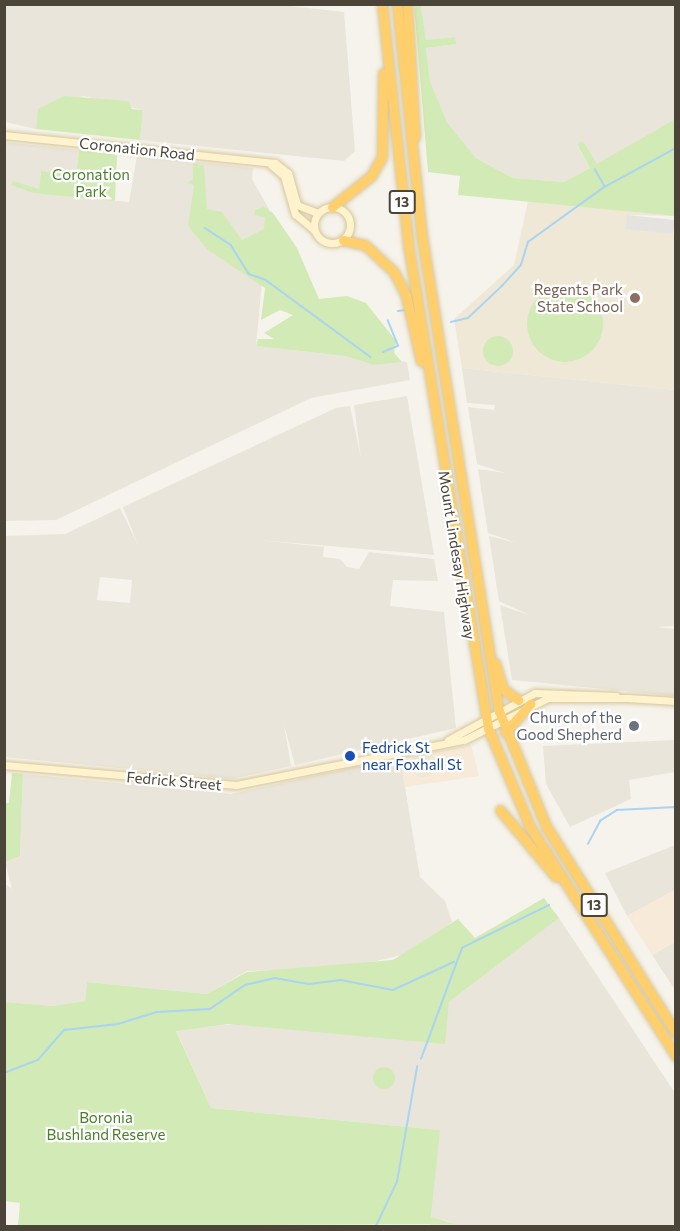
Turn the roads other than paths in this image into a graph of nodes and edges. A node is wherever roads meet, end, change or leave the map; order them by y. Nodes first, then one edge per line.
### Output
1 (382, 4) edge
2 (397, 4) edge
3 (407, 4) edge
4 (385, 32) junction
5 (4, 135) edge
6 (269, 163) junction
7 (414, 178) junction
8 (332, 207) junction
9 (318, 213) junction
10 (314, 230) junction
11 (343, 240) junction
12 (428, 371) junction
13 (484, 630) junction
14 (629, 698) junction
15 (518, 699) junction
16 (646, 700) junction
17 (675, 701) edge
18 (530, 705) junction
19 (675, 706) edge
20 (500, 715) junction
21 (487, 723) junction
22 (505, 732) junction
23 (4, 765) edge
24 (500, 810) dead end
25 (563, 880) junction
26 (675, 1033) edge
27 (675, 1056) edge

1 - 4 highway, Mount Lindesay Highway / 13
2 - 7 highway, Mount Lindesay Highway / 13
3 - 7 highway
4 - 8 highway
4 - 12 highway, Mount Lindesay Highway / 13
5 - 6 street, Coronation Road
6 - 9 street
6 - 10 street
7 - 13 highway, Mount Lindesay Highway / 13
8 - 9 street
8 - 11 street
9 - 10 street
10 - 11 street
11 - 12 highway
12 - 21 highway, Mount Lindesay Highway / 13
13 - 15 highway
13 - 20 highway, Mount Lindesay Highway / 13
14 - 15 street
14 - 16 street
14 - 18 street
15 - 20 street
16 - 17 street
16 - 19 street
18 - 20 street
18 - 22 highway
20 - 21 street, Fedrick Street
20 - 22 highway, Mount Lindesay Highway / 13
21 - 23 street, Fedrick Street
21 - 25 highway, Mount Lindesay Highway / 13
22 - 26 highway, Mount Lindesay Highway / 13
24 - 25 highway
25 - 27 highway, Mount Lindesay Highway / 13

